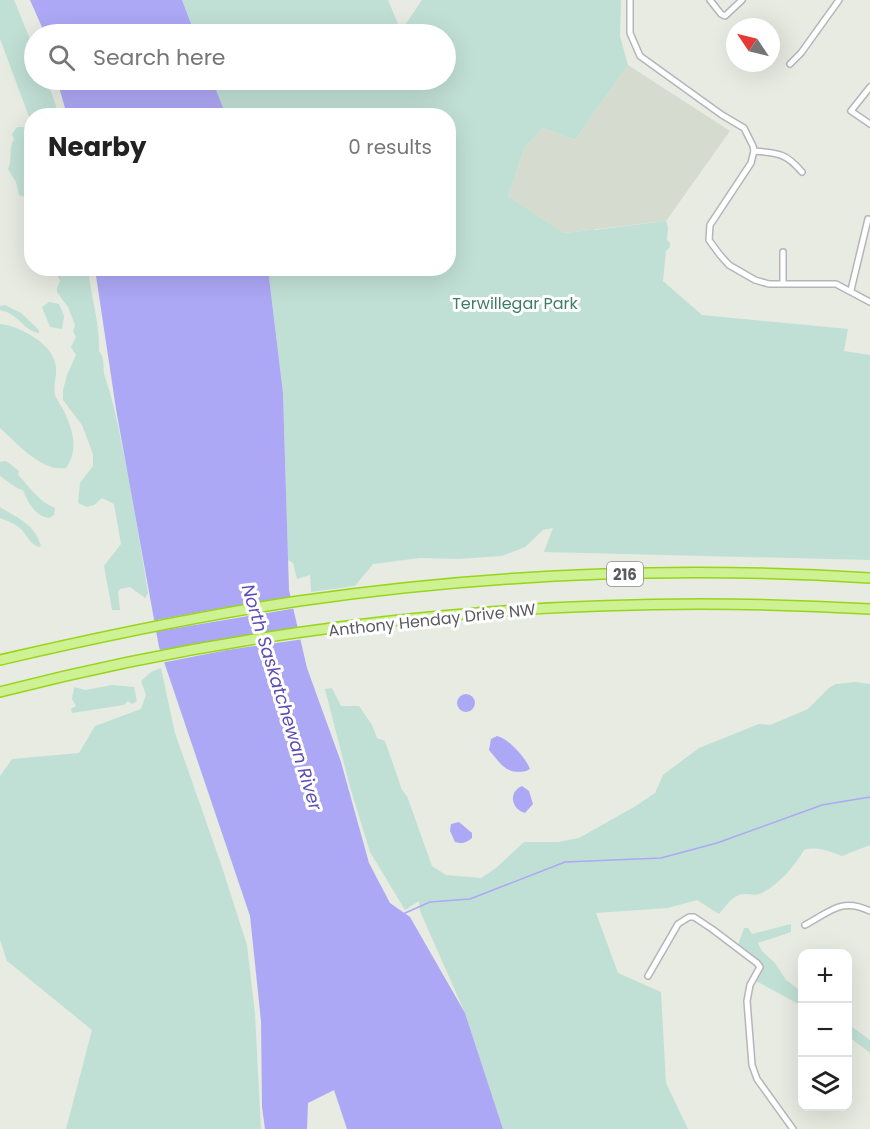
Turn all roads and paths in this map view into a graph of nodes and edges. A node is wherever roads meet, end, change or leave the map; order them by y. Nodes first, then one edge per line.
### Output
1 (630, 0) edge
2 (710, 0) edge
3 (742, 0) edge
4 (839, 0) edge
5 (790, 64) dead end
6 (870, 87) edge
7 (870, 124) edge
8 (754, 151) junction
9 (802, 172) dead end
10 (868, 219) dead end
11 (783, 252) dead end
12 (783, 282) junction
13 (851, 290) junction
14 (870, 302) edge
15 (870, 578) edge
16 (870, 609) edge
17 (0, 660) edge
18 (0, 692) edge
19 (870, 911) edge
20 (805, 925) dead end
21 (648, 976) dead end
22 (793, 1129) edge

1 - 8 street
2 - 3 street
4 - 5 street
6 - 7 street
8 - 9 street
8 - 12 street
10 - 13 street
11 - 12 street
12 - 13 street
13 - 14 street
15 - 17 highway, Anthony Henday Drive NW / 216
16 - 18 highway, Anthony Henday Drive NW / 216
19 - 20 street
21 - 22 street

